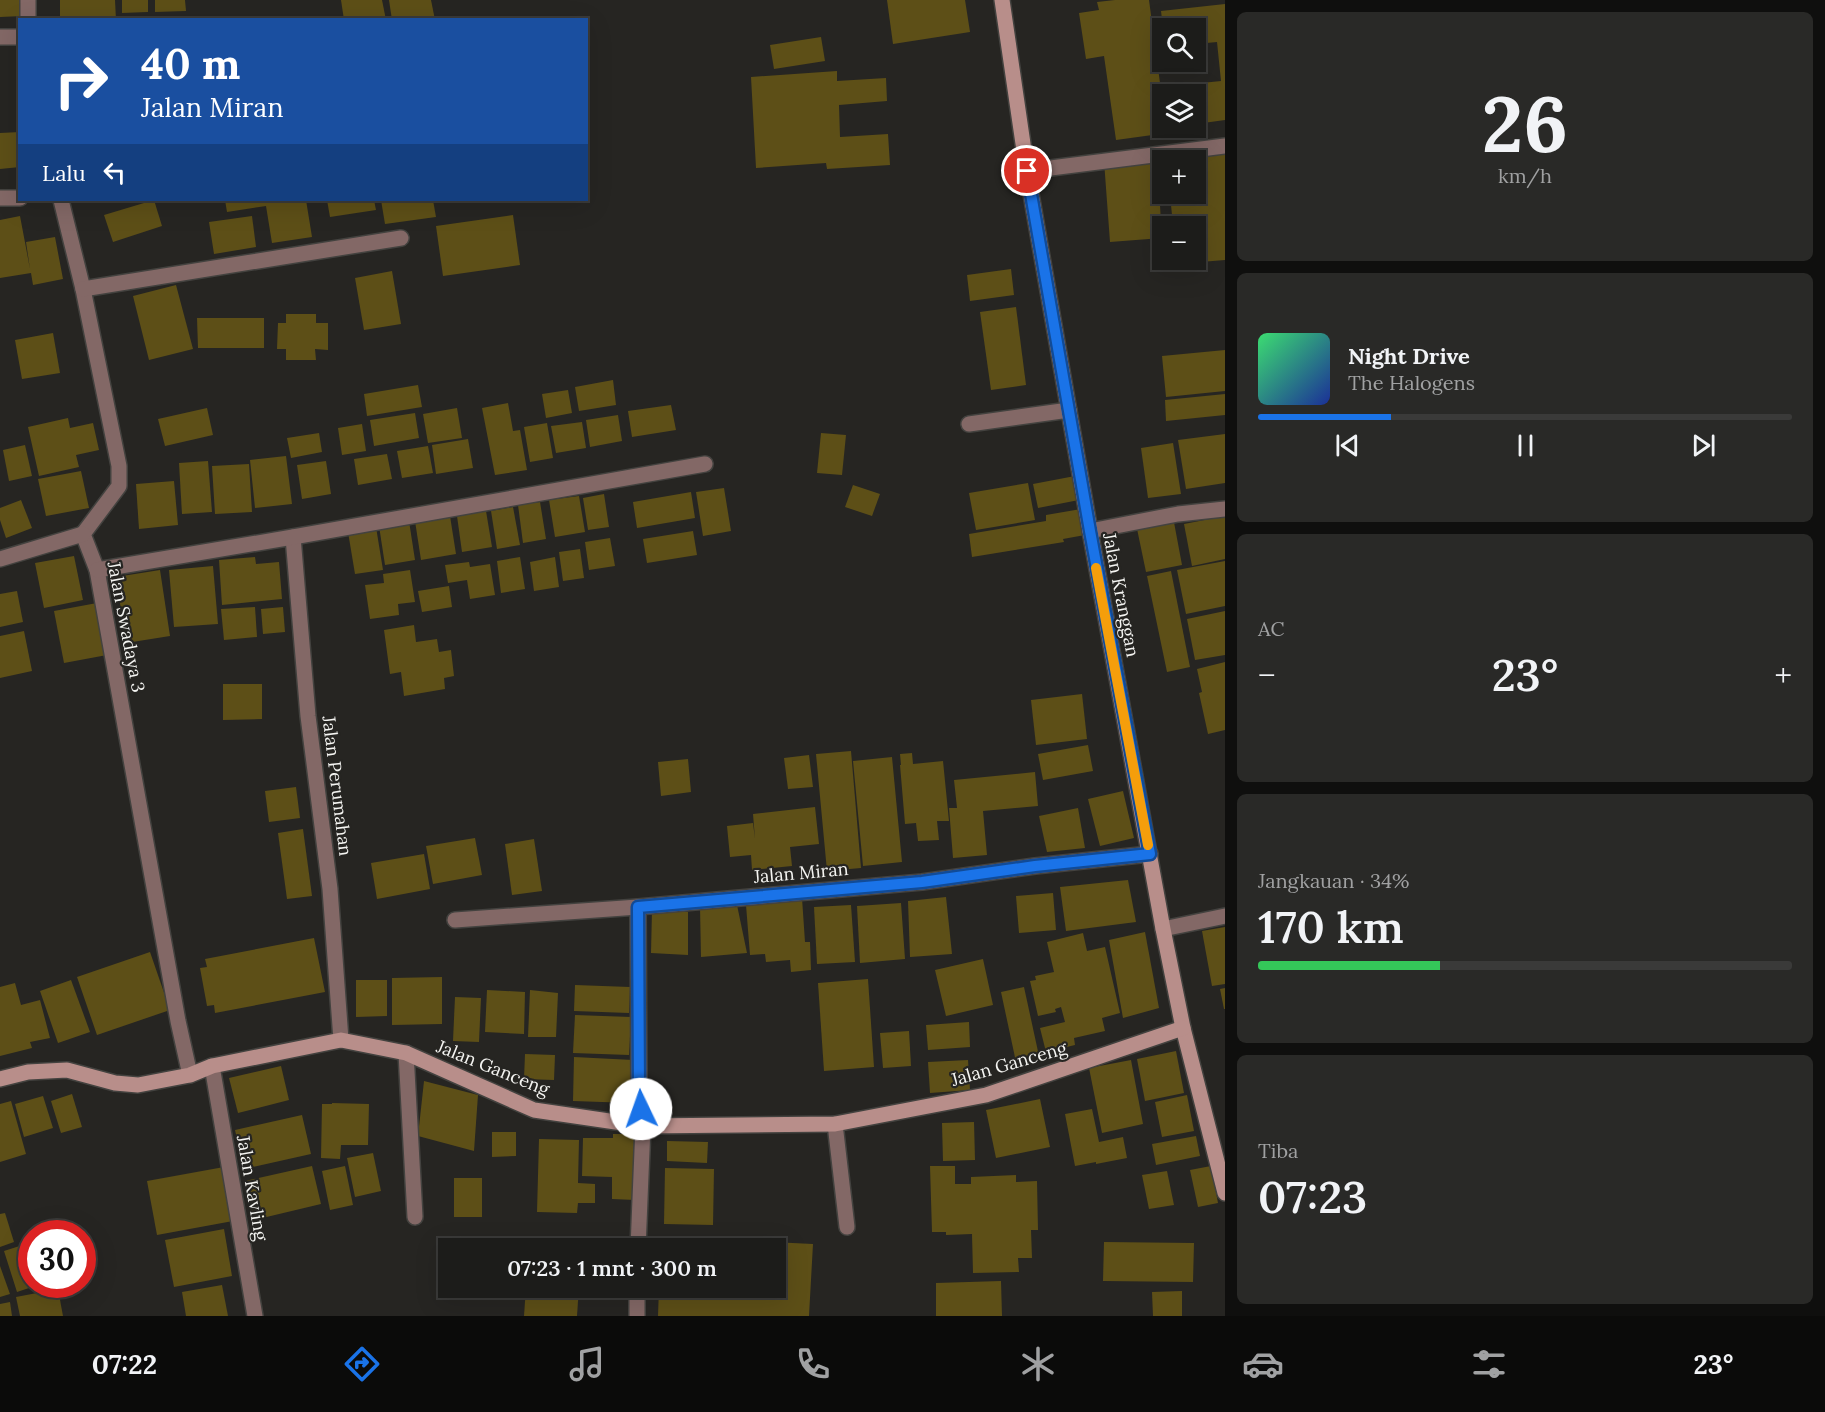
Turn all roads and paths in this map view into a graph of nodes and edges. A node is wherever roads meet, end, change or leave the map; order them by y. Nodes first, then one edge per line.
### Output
1 (28, 0) edge
2 (1002, 0) edge
3 (28, 18) edge
4 (0, 37) edge
5 (18, 37) edge
6 (1225, 146) edge
7 (1027, 171) junction
8 (0, 198) edge
9 (18, 198) edge
10 (61, 201) edge
11 (401, 238) dead end
12 (84, 290) junction
13 (1069, 410) junction
14 (969, 424) dead end
15 (705, 464) dead end
16 (1225, 509) edge
17 (1090, 531) junction
18 (83, 534) junction
19 (293, 537) junction
20 (0, 559) edge
21 (97, 570) junction
22 (1150, 854) junction
23 (638, 907) junction
24 (1225, 915) edge
25 (454, 920) dead end
26 (1163, 929) junction
27 (1183, 1028) junction
28 (341, 1040) junction
29 (406, 1053) junction
30 (212, 1066) junction
31 (190, 1075) junction
32 (0, 1079) edge
33 (835, 1124) junction
34 (643, 1126) junction
35 (1225, 1193) edge
36 (415, 1217) dead end
37 (847, 1227) dead end
38 (638, 1238) edge
39 (637, 1298) edge
40 (637, 1315) edge
41 (255, 1316) edge

1 - 3 street
2 - 7 street, Jalan Kranggan
4 - 5 street
6 - 7 street
7 - 13 street, Jalan Kranggan
8 - 9 street
10 - 12 street
11 - 12 street
12 - 18 street
13 - 14 street
13 - 17 street, Jalan Kranggan
15 - 19 street
16 - 17 street
17 - 22 street, Jalan Kranggan
18 - 20 street
18 - 21 street, Jalan Swadaya 3
19 - 21 street
19 - 28 street, Jalan Perumahan
21 - 31 street, Jalan Swadaya 3
22 - 23 street, Jalan Miran
22 - 26 street, Jalan Kranggan
23 - 25 street, Jalan Miran
23 - 34 street
24 - 26 street
26 - 27 street, Jalan Kranggan
27 - 33 street, Jalan Ganceng
27 - 35 street, Jalan Kranggan
28 - 29 street, Jalan Ganceng
28 - 30 street, Jalan Ganceng
29 - 34 street, Jalan Ganceng
29 - 36 street
30 - 31 street, Jalan Ganceng
30 - 41 street, Jalan Kavling
31 - 32 street, Jalan Ganceng
33 - 34 street, Jalan Ganceng
33 - 37 street
34 - 38 street
39 - 40 street

